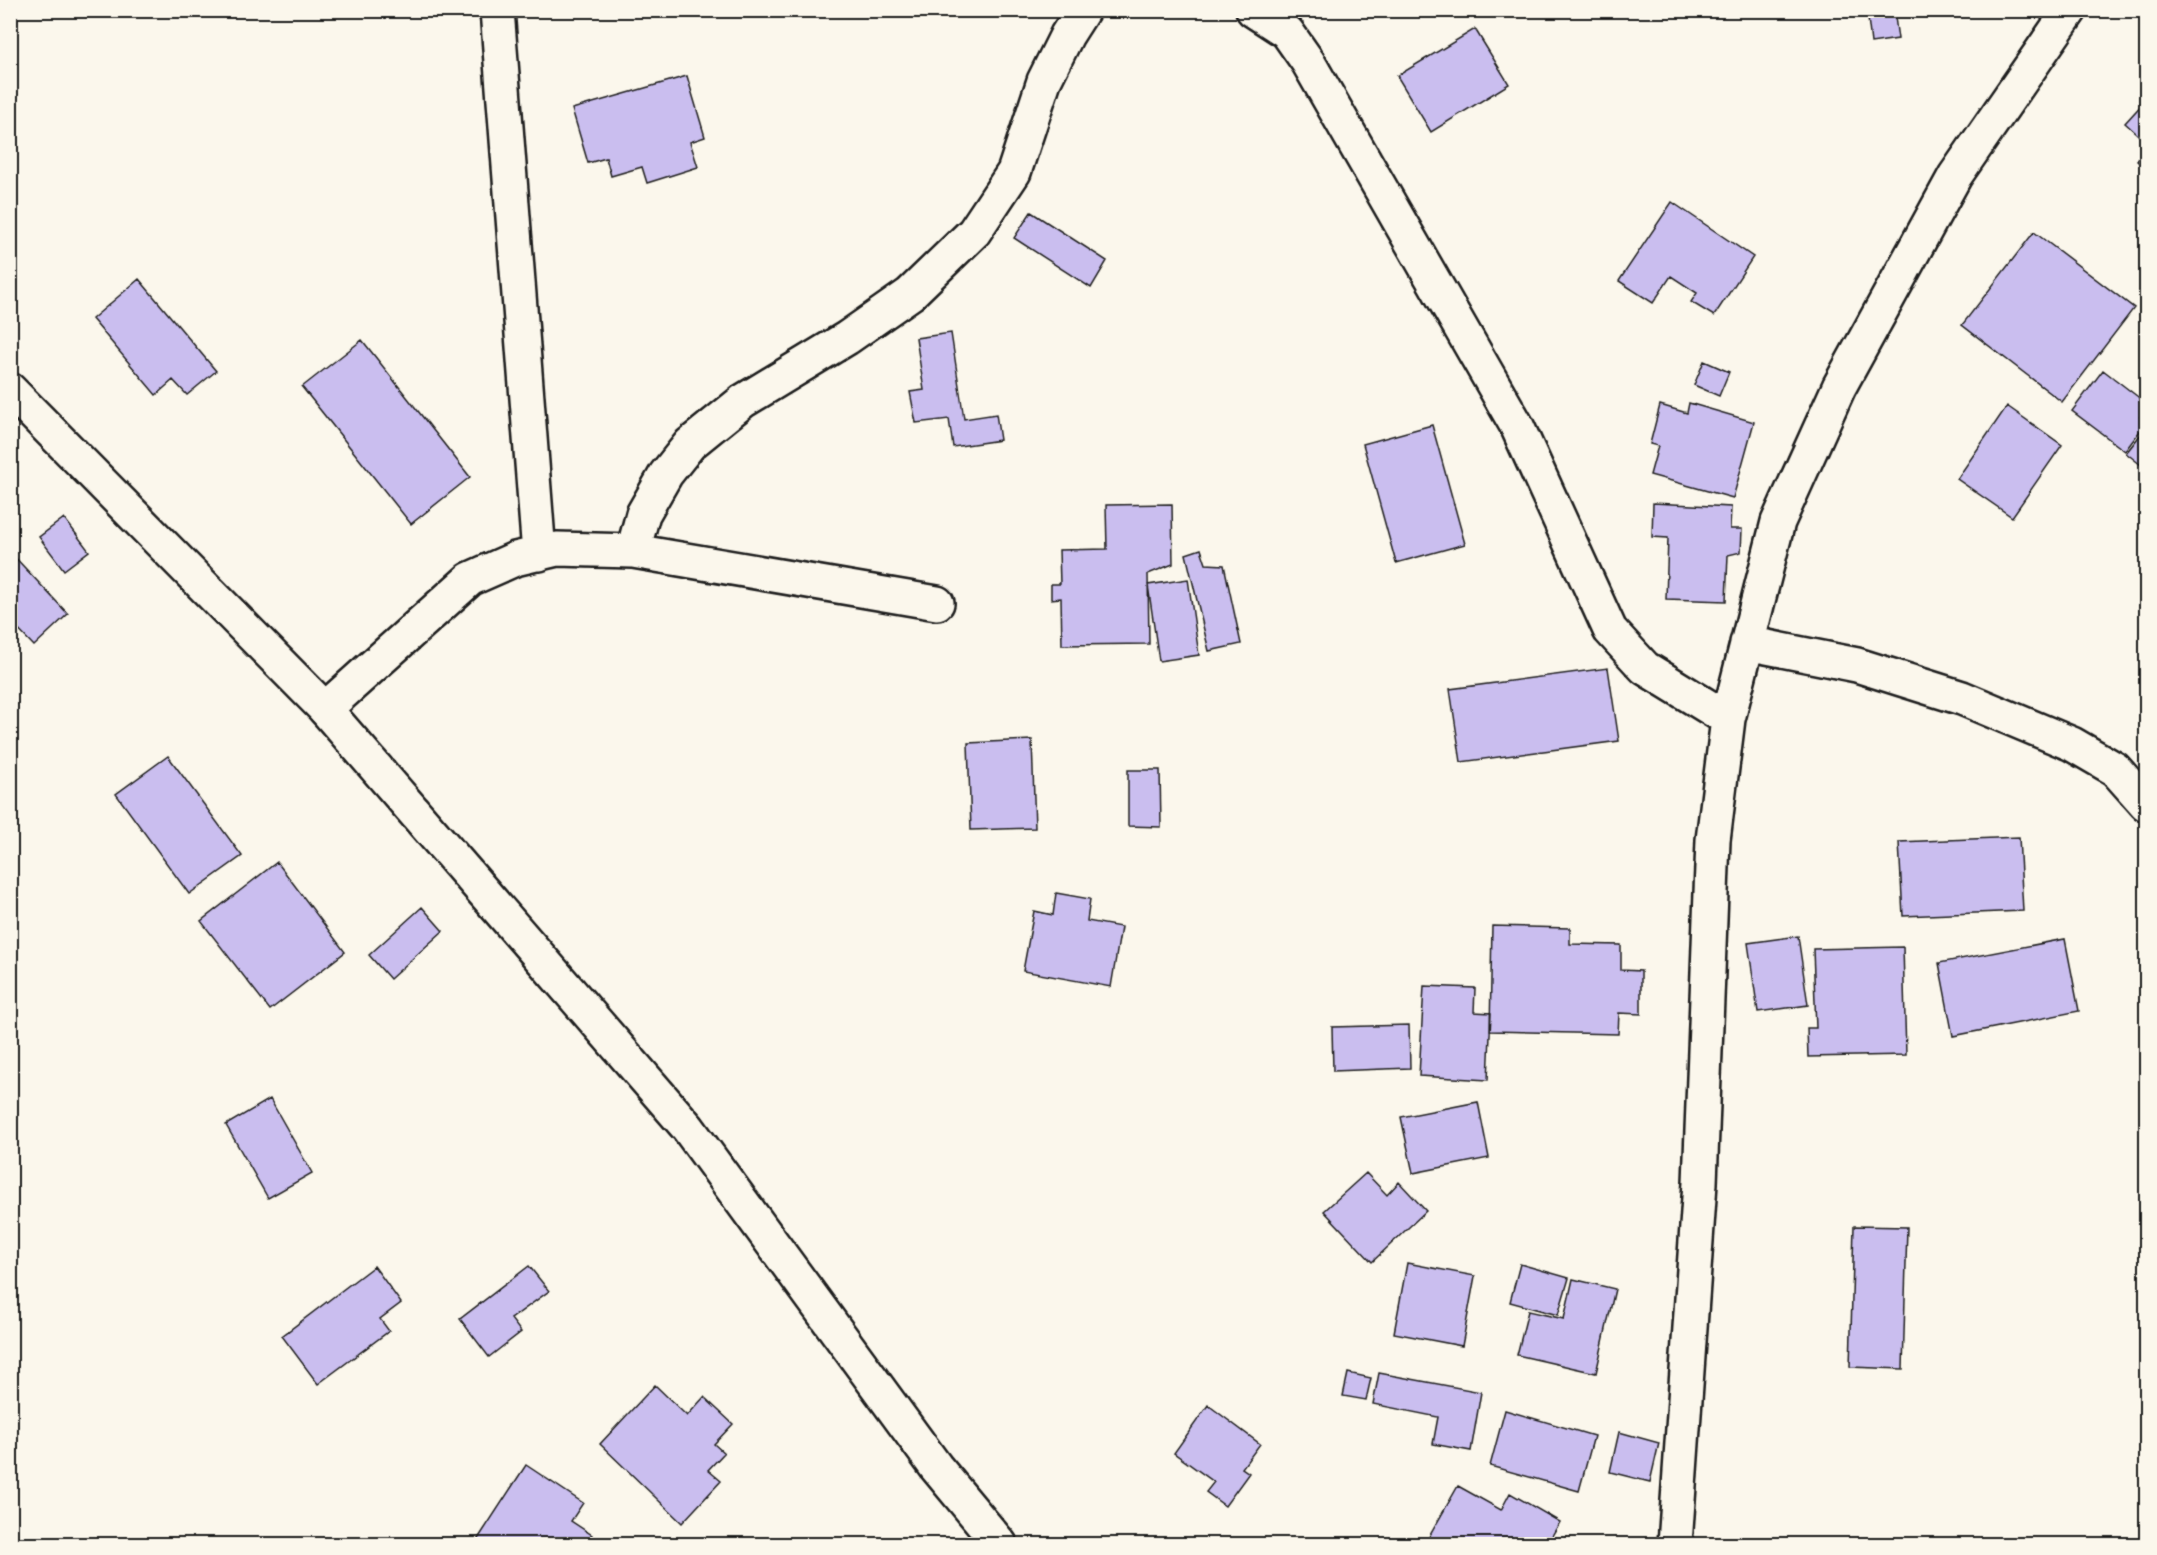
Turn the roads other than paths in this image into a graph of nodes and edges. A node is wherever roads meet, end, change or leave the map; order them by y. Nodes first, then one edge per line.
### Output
1 (497, 10) edge
2 (1083, 10) edge
3 (1253, 10) edge
4 (2070, 10) edge
5 (1294, 21) edge
6 (10, 390) edge
7 (633, 551) junction
8 (539, 554) junction
9 (937, 603) dead end
10 (1747, 643) junction
11 (325, 709) junction
12 (1728, 720) junction
13 (2146, 804) edge
14 (1000, 1545) edge
15 (1675, 1545) edge

1 - 8 street
2 - 7 street
3 - 5 street
4 - 10 street
5 - 12 street
6 - 11 street
7 - 8 street
7 - 9 street
8 - 11 street
10 - 12 street
10 - 13 street
11 - 14 street
12 - 15 street

